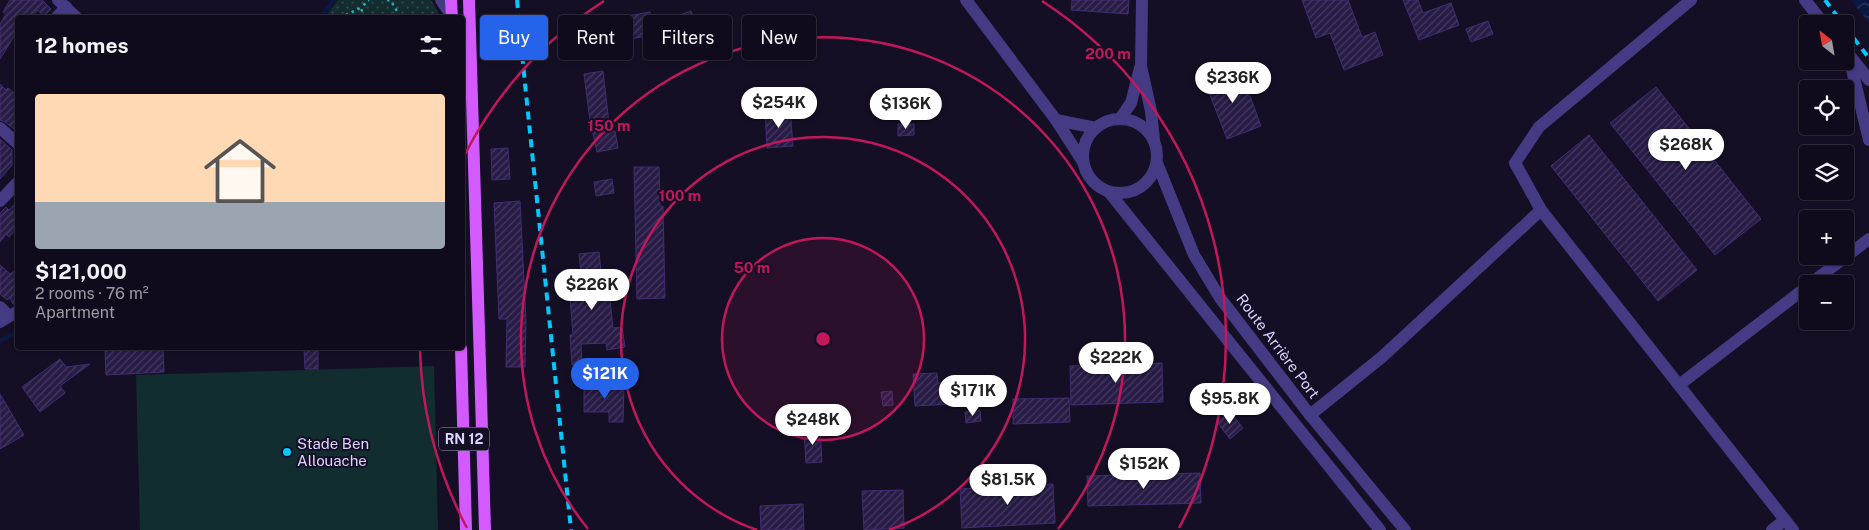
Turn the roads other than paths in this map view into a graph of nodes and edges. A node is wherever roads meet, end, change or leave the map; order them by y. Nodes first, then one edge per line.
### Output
1 (441, 0) edge
2 (451, 0) edge
3 (469, 0) edge
4 (966, 0) edge
5 (1142, 0) edge
6 (1691, 0) edge
7 (1805, 0) edge
8 (62, 4) edge
9 (74, 15) edge
10 (451, 15) edge
11 (452, 15) edge
12 (1817, 15) edge
13 (1854, 62) edge
14 (1141, 66) junction
15 (1851, 70) edge
16 (1869, 80) edge
17 (1120, 119) junction
18 (1056, 120) junction
19 (0, 128) edge
20 (1096, 128) junction
21 (1154, 140) junction
22 (1869, 140) edge
23 (15, 141) edge
24 (1083, 162) junction
25 (1157, 163) junction
26 (15, 185) edge
27 (1109, 192) junction
28 (0, 201) edge
29 (1541, 210) junction
30 (1869, 238) edge
31 (1822, 275) edge
32 (1799, 293) edge
33 (461, 350) edge
34 (1679, 385) junction
35 (1310, 415) junction
36 (1785, 520) junction
37 (466, 530) edge
38 (485, 530) edge
39 (1380, 530) edge
40 (1405, 530) edge
41 (1772, 530) edge
42 (1793, 530) edge

1 - 10 street
2 - 11 main road
3 - 38 main road, RN 12
4 - 18 street
5 - 14 street
6 - 29 street
7 - 12 street
8 - 9 street
13 - 16 street
14 - 17 street
14 - 21 street
15 - 22 street
17 - 20 street
17 - 21 street
18 - 20 street
18 - 24 street
19 - 23 street
20 - 24 street
21 - 25 street
24 - 27 street
25 - 27 street
25 - 35 street, Route Arrière Port
26 - 28 street
27 - 39 street
29 - 34 street
29 - 35 street
30 - 31 street
32 - 34 street
33 - 37 main road, RN 12
34 - 36 street
35 - 40 street, Route Arrière Port
36 - 41 street
36 - 42 street

